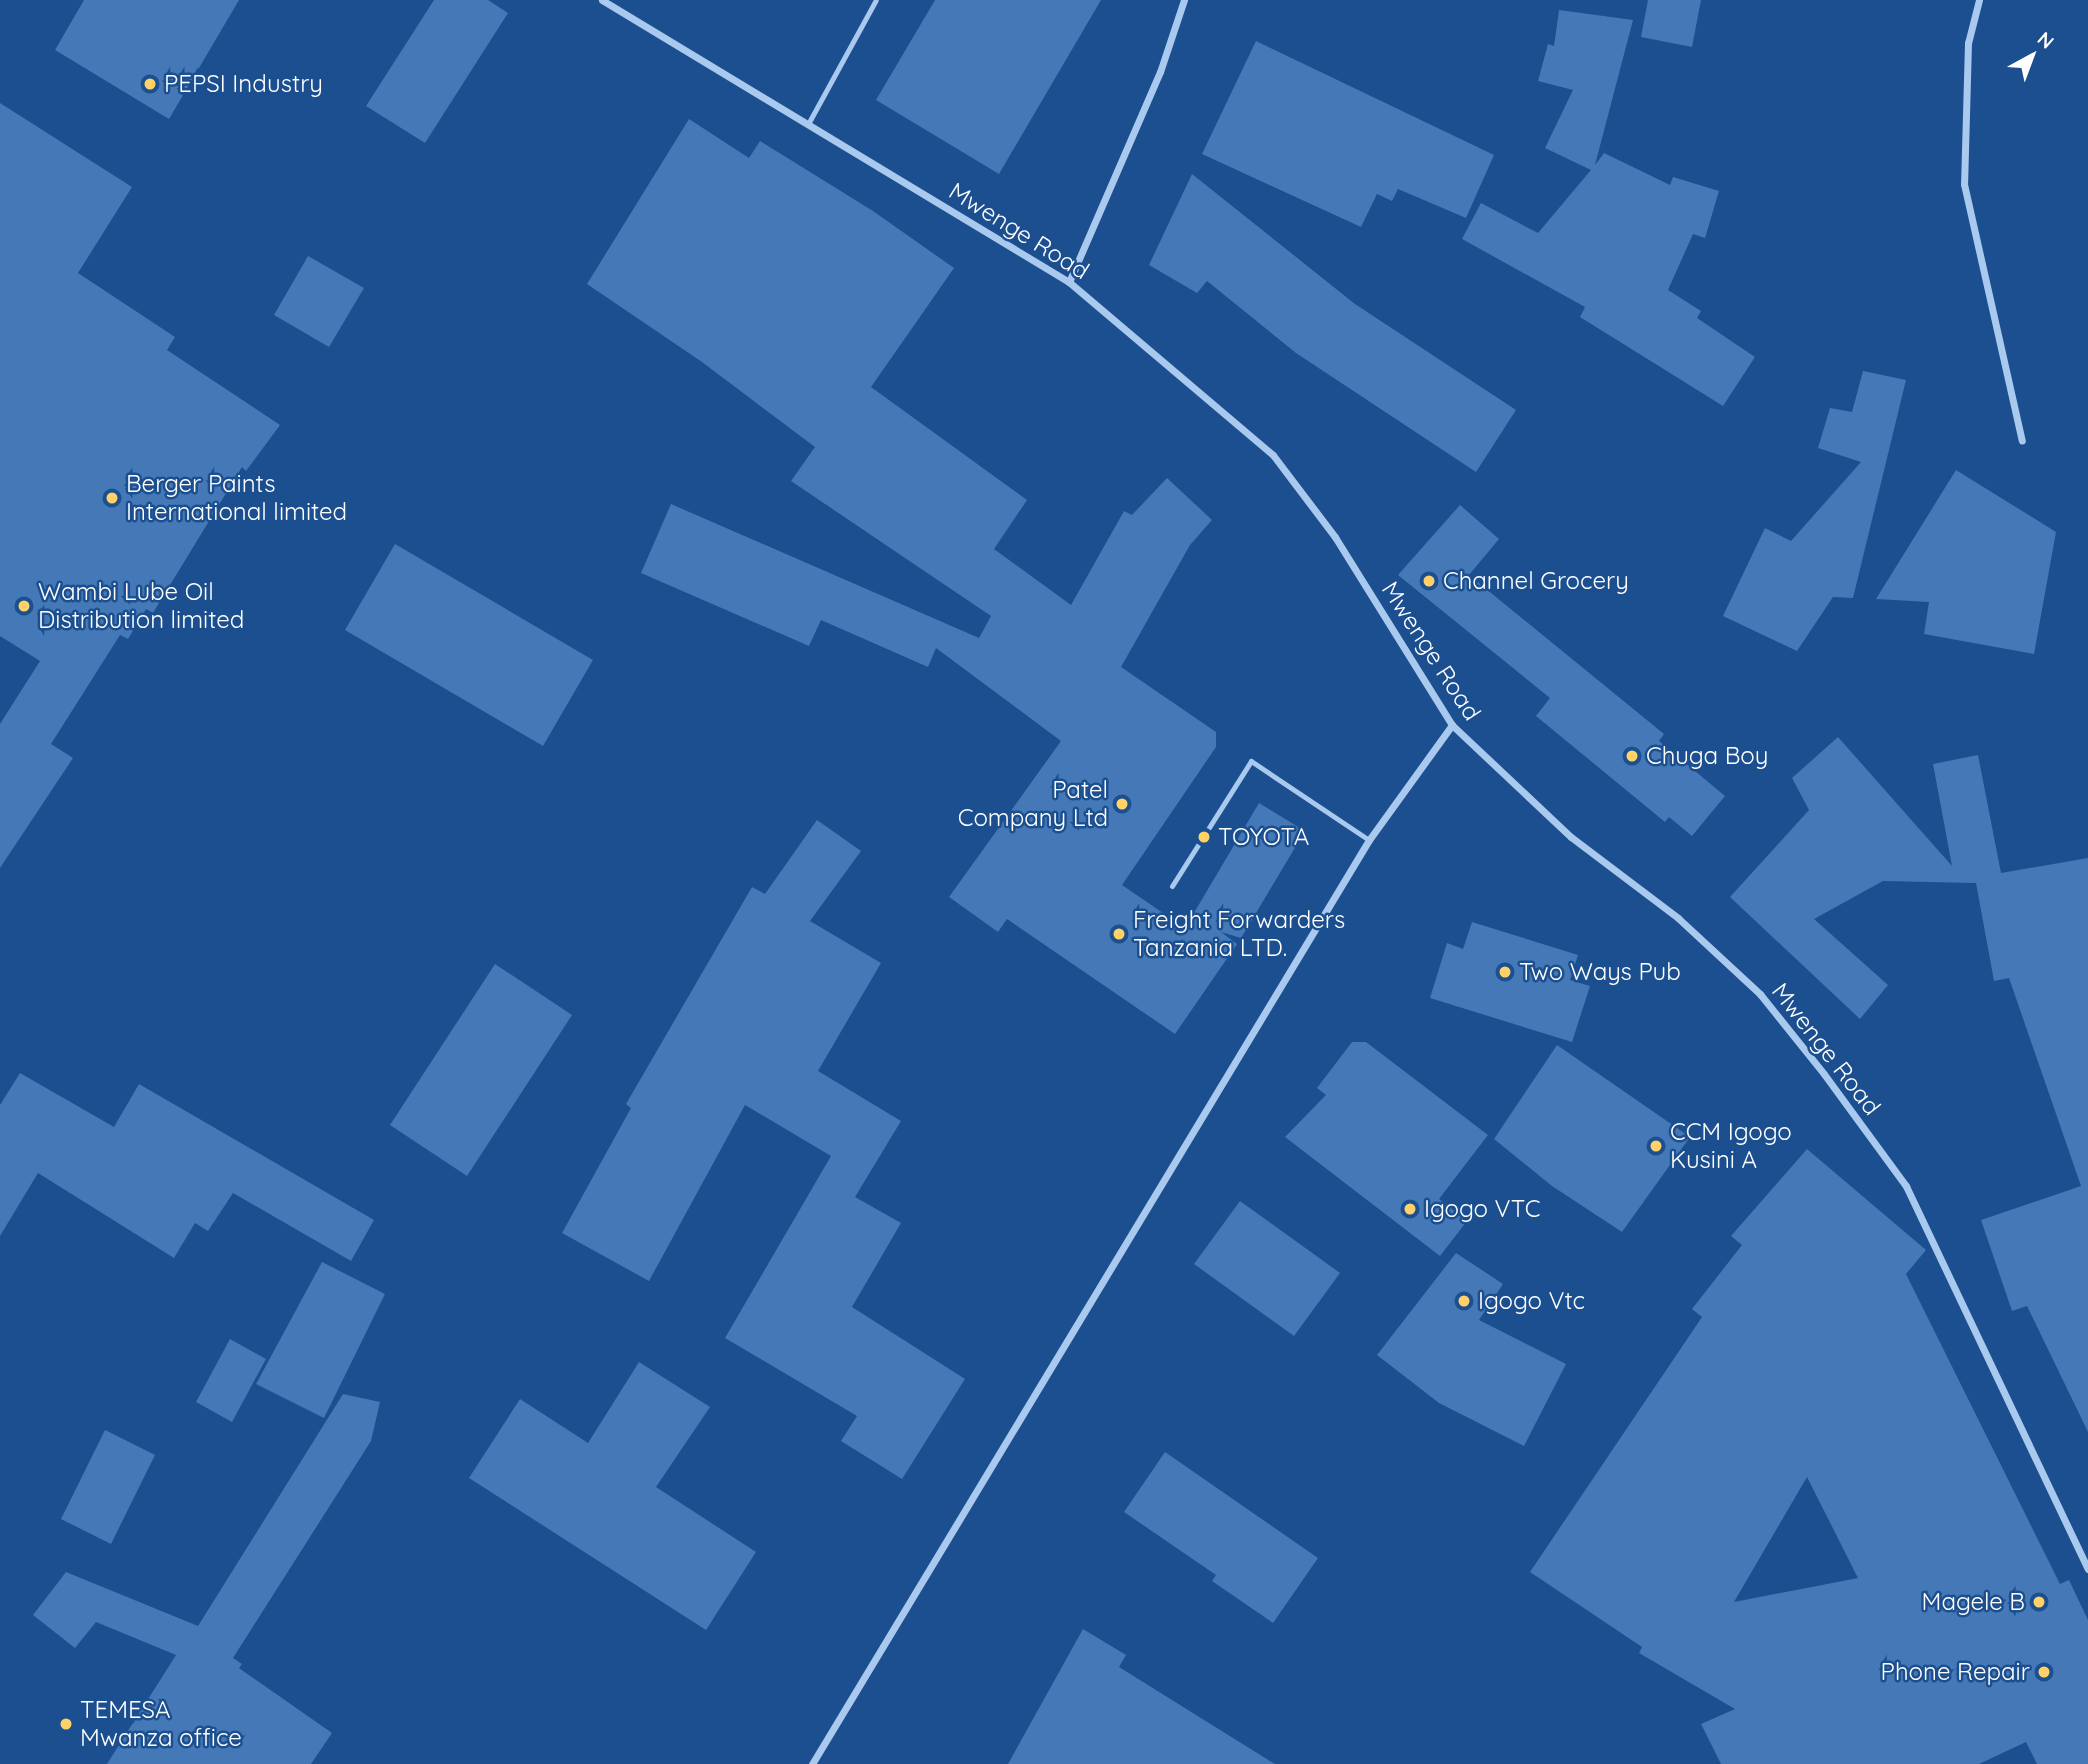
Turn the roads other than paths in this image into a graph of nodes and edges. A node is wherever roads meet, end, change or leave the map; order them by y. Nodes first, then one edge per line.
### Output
1 (603, 0) edge
2 (876, 0) edge
3 (1184, 0) edge
4 (1979, 0) edge
5 (808, 124) junction
6 (1069, 282) junction
7 (2022, 441) dead end
8 (1452, 725) junction
9 (1369, 841) junction
10 (1172, 886) dead end
11 (2088, 1569) edge
12 (812, 1764) edge

1 - 5 street, Mwenge Road
2 - 5 lane
3 - 6 street
4 - 7 street
5 - 6 street, Mwenge Road
6 - 8 street, Mwenge Road
8 - 9 street
8 - 11 street, Mwenge Road
9 - 10 lane
9 - 12 street

